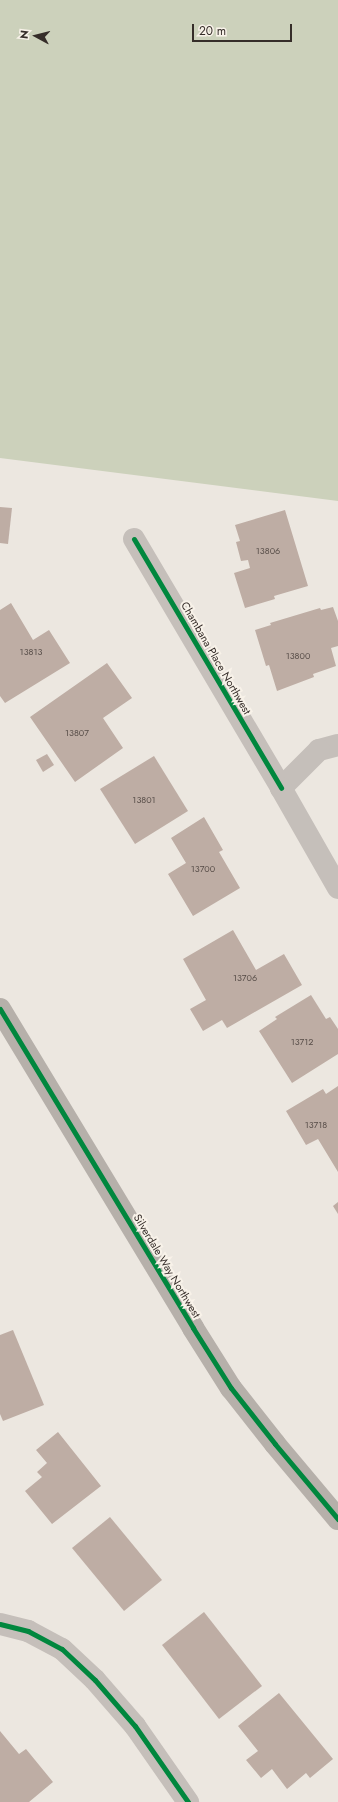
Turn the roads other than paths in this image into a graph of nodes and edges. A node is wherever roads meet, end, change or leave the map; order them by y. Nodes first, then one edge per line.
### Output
1 (134, 539) dead end
2 (338, 745) edge
3 (280, 788) junction
4 (338, 888) edge
5 (0, 1008) edge
6 (338, 1519) edge
7 (0, 1624) edge
8 (188, 1802) edge

1 - 3 street, Chambana Place Northwest
2 - 3 street
3 - 4 street, Chambana Place Northwest
5 - 6 main road, Silverdale Way Northwest
7 - 8 street

